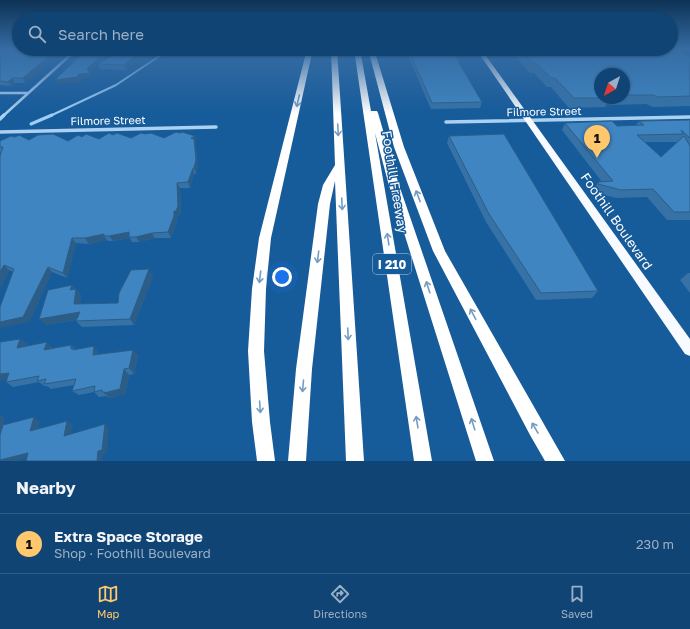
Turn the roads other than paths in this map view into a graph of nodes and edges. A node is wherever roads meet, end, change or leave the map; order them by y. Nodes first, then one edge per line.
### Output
1 (54, 71) edge
2 (305, 71) edge
3 (335, 71) edge
4 (361, 71) edge
5 (361, 71) edge
6 (377, 71) edge
7 (493, 71) edge
8 (0, 93) edge
9 (28, 93) junction
10 (689, 117) edge
11 (0, 119) edge
12 (529, 120) junction
13 (446, 122) dead end
14 (216, 127) dead end
15 (0, 132) edge
16 (340, 165) junction
17 (690, 350) edge
18 (266, 461) edge
19 (297, 461) edge
20 (355, 461) edge
21 (423, 461) edge
22 (485, 461) edge
23 (556, 461) edge

1 - 9 street
2 -> 18 highway
3 -> 16 highway
21 -> 4 highway, Foothill Freeway / I 210
22 -> 5 highway
23 -> 6 highway
7 - 12 main road, Foothill Boulevard
8 - 9 street
9 - 11 street
10 - 12 street, Filmore Street
12 - 13 street, Filmore Street
12 - 17 main road, Foothill Boulevard
14 - 15 street, Filmore Street
16 -> 19 highway
16 -> 20 highway

